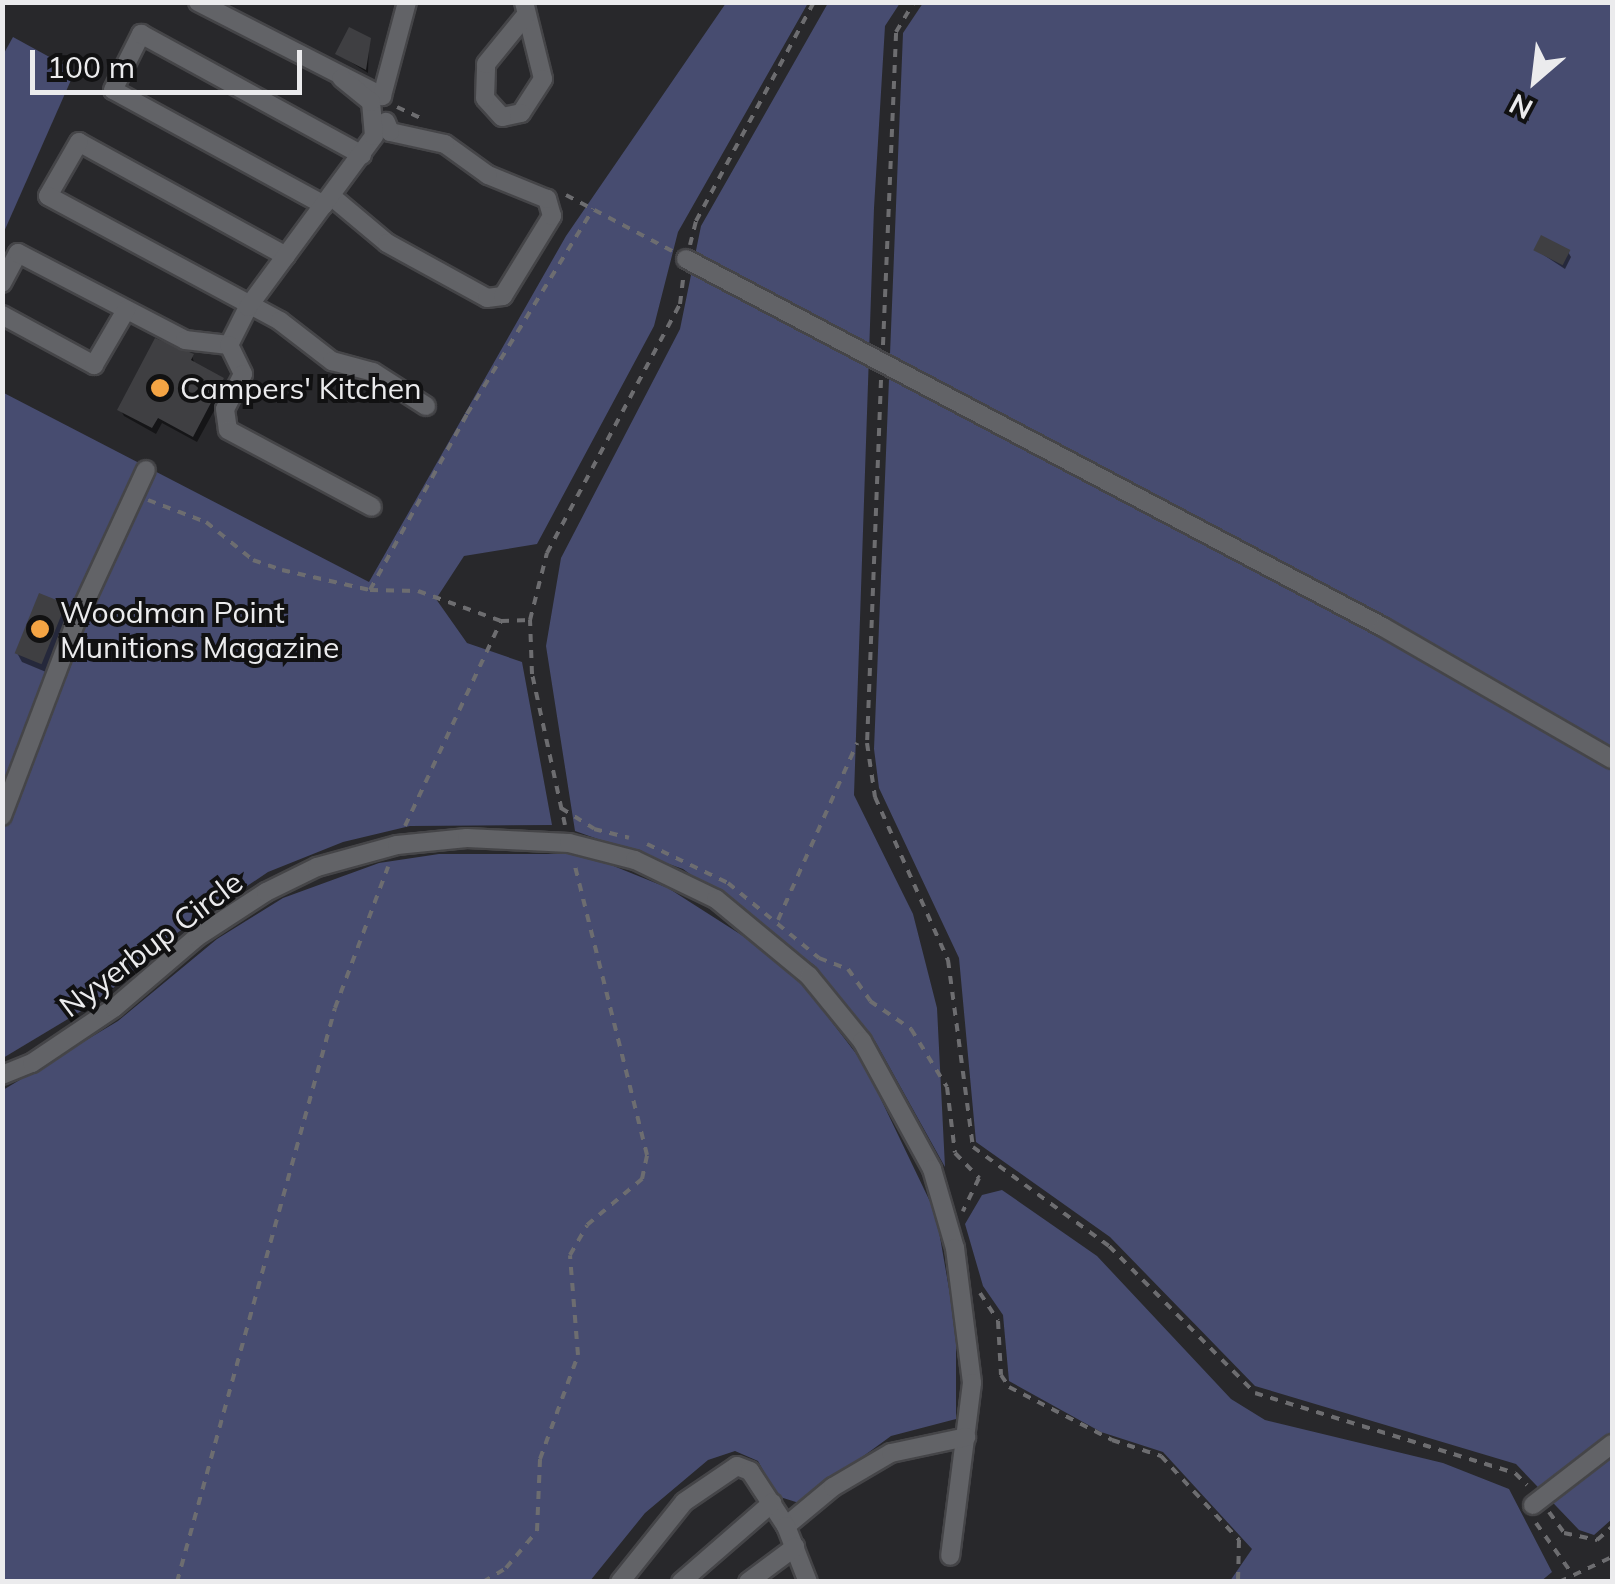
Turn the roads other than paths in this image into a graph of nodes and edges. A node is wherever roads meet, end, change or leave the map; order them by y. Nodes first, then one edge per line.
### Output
1 (198, 2) edge
2 (407, 2) edge
3 (525, 9) edge
4 (341, 78) junction
5 (382, 96) junction
6 (381, 127) junction
7 (362, 155) junction
8 (328, 200) junction
9 (286, 256) junction
10 (686, 258) road end
11 (2, 283) edge
12 (248, 307) junction
13 (126, 310) junction
14 (2, 315) edge
15 (230, 345) junction
16 (426, 406) dead end
17 (146, 470) dead end
18 (372, 507) dead end
19 (1612, 759) edge
20 (2, 816) edge
21 (2, 1074) edge
22 (966, 1437) junction
23 (1612, 1444) edge
24 (772, 1503) junction
25 (1537, 1503) road end
26 (786, 1526) junction
27 (795, 1546) junction
28 (950, 1556) dead end
29 (620, 1582) edge
30 (680, 1582) edge
31 (748, 1582) edge
32 (808, 1582) edge

1 - 4 street
2 - 5 street
3 - 3 street
4 - 5 street
4 - 6 street
5 - 6 street
6 - 7 street
6 - 8 street
7 - 8 street
7 - 8 street
8 - 9 street
9 - 12 street
9 - 12 street
10 - 19 street
11 - 13 street
12 - 15 street
12 - 16 street
13 - 14 street
13 - 15 street
15 - 18 street
17 - 20 street
21 - 22 street, Nyyerbup Circle
22 - 26 street
22 - 28 street, Nyyerbup Circle
23 - 25 street
24 - 26 street
24 - 29 street
24 - 30 street
26 - 27 street
27 - 31 street
27 - 32 street

